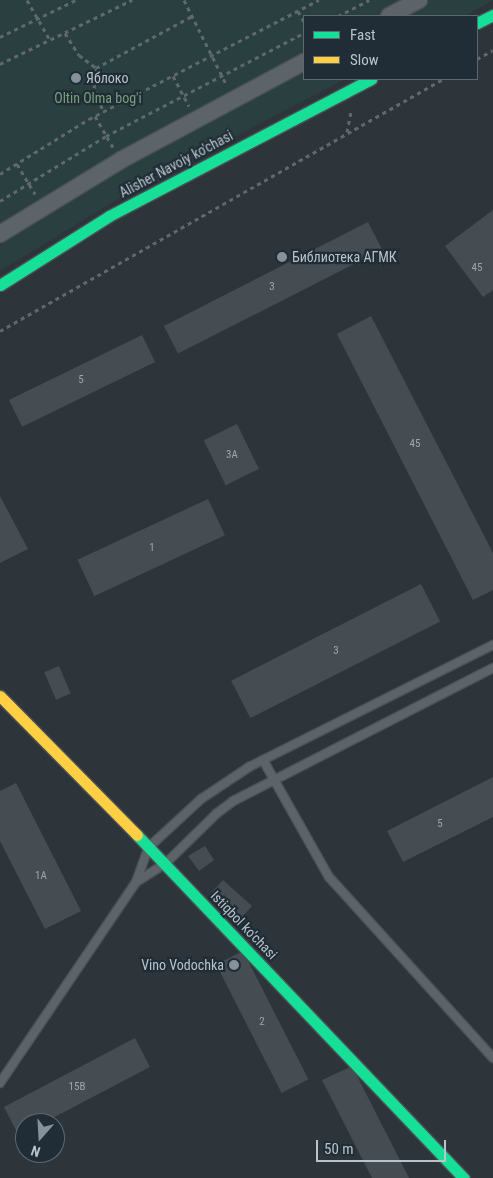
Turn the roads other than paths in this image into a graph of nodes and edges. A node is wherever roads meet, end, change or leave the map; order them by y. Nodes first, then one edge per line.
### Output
1 (419, 0) edge
2 (391, 15) edge
3 (493, 15) edge
4 (478, 22) edge
5 (303, 63) edge
6 (369, 80) edge
7 (0, 234) edge
8 (0, 285) edge
9 (493, 645) edge
10 (493, 668) edge
11 (0, 696) edge
12 (263, 760) junction
13 (274, 780) junction
14 (149, 847) junction
15 (165, 864) junction
16 (136, 882) junction
17 (493, 1058) edge
18 (0, 1083) edge
19 (464, 1178) edge

1 - 2 street
3 - 4 street
5 - 7 street
6 - 8 street, Alisher Navoiy ko'chasi
9 - 12 lane
10 - 13 lane
11 - 14 street, Istiqbol ko'chasi
12 - 13 lane
12 - 14 lane
13 - 15 lane
13 - 17 lane
14 - 15 street, Istiqbol ko'chasi
14 - 16 lane
15 - 16 lane
15 - 19 street, Istiqbol ko'chasi
16 - 18 lane

